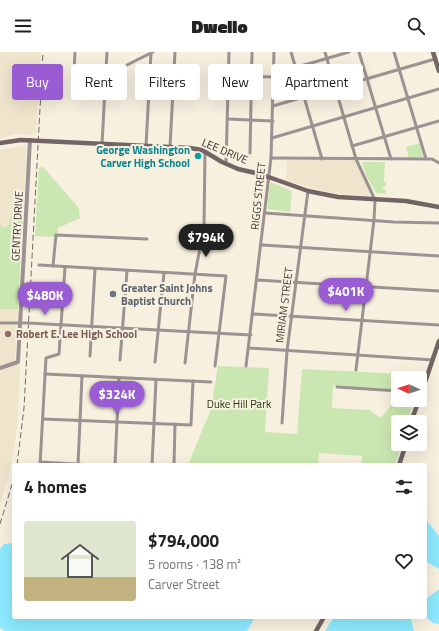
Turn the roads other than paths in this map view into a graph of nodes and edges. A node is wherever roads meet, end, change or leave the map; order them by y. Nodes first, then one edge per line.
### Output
1 (75, 52) edge
2 (107, 52) edge
3 (152, 52) edge
4 (175, 52) edge
5 (229, 52) edge
6 (252, 52) edge
7 (274, 52) edge
8 (291, 52) edge
9 (325, 52) edge
10 (348, 52) edge
11 (359, 52) edge
12 (394, 52) edge
13 (433, 52) edge
14 (327, 58) junction
15 (435, 58) junction
16 (74, 64) edge
17 (106, 64) edge
18 (228, 64) edge
19 (252, 64) edge
20 (274, 64) edge
21 (294, 64) edge
22 (308, 64) edge
23 (329, 64) edge
24 (127, 65) edge
25 (399, 69) junction
26 (439, 71) edge
27 (368, 78) junction
28 (363, 80) edge
29 (439, 89) edge
30 (408, 98) junction
31 (105, 100) edge
32 (228, 100) edge
33 (251, 100) edge
34 (273, 100) edge
35 (294, 100) edge
36 (305, 100) edge
37 (339, 100) edge
38 (273, 106) junction
39 (376, 108) junction
40 (344, 117) junction
41 (228, 119) junction
42 (251, 121) junction
43 (273, 121) junction
44 (439, 121) edge
45 (312, 126) junction
46 (417, 128) junction
47 (385, 137) junction
48 (272, 138) junction
49 (30, 140) junction
50 (0, 143) edge
51 (102, 144) junction
52 (146, 146) junction
53 (352, 146) junction
54 (170, 147) junction
55 (205, 152) junction
56 (250, 153) dead end
57 (271, 158) junction
58 (322, 158) junction
59 (356, 159) junction
60 (391, 159) junction
61 (426, 159) junction
62 (439, 163) edge
63 (226, 164) junction
64 (269, 178) junction
65 (308, 191) junction
66 (375, 200) junction
67 (439, 207) edge
68 (265, 213) junction
69 (303, 215) junction
70 (374, 220) junction
71 (439, 223) edge
72 (147, 240) dead end
73 (262, 245) junction
74 (299, 248) junction
75 (370, 253) junction
76 (439, 256) edge
77 (39, 265) dead end
78 (53, 266) junction
79 (65, 267) junction
80 (95, 269) junction
81 (127, 271) junction
82 (164, 273) junction
83 (195, 274) junction
84 (257, 280) junction
85 (296, 283) junction
86 (366, 288) junction
87 (439, 291) edge
88 (253, 314) junction
89 (291, 316) junction
90 (362, 321) junction
91 (0, 323) edge
92 (20, 323) junction
93 (62, 325) junction
94 (439, 325) edge
95 (92, 327) junction
96 (122, 328) junction
97 (158, 330) junction
98 (189, 331) junction
99 (219, 333) junction
100 (251, 335) junction
101 (439, 341) edge
102 (249, 348) junction
103 (287, 351) junction
104 (357, 355) junction
105 (90, 356) dead end
106 (120, 360) dead end
107 (433, 360) junction
108 (155, 362) dead end
109 (185, 363) dead end
110 (215, 366) dead end
111 (246, 366) dead end
112 (0, 368) edge
113 (356, 370) dead end
114 (45, 374) junction
115 (82, 376) junction
116 (427, 376) edge
117 (119, 378) junction
118 (156, 380) junction
119 (193, 381) junction
120 (211, 382) dead end
121 (337, 387) dead end
122 (391, 391) edge
123 (43, 419) junction
124 (80, 421) junction
125 (117, 422) junction
126 (282, 423) dead end
127 (154, 424) junction
128 (175, 424) junction
129 (404, 451) edge
130 (40, 463) edge
131 (78, 463) edge
132 (115, 463) edge
133 (152, 463) edge
134 (174, 463) edge
135 (400, 463) edge
136 (319, 628) edge
137 (316, 631) edge

1 - 16 street
2 - 17 street
3 - 24 street
3 - 52 street
4 - 54 street
5 - 18 street
6 - 19 street
7 - 20 street, RIGGS STREET
8 - 21 street
9 - 14 street
10 - 14 street
11 - 27 street
12 - 25 street
13 - 15 main road
14 - 22 street
14 - 23 street
15 - 25 street
15 - 26 main road
25 - 27 street
25 - 30 street
27 - 28 street
27 - 39 street
29 - 30 street
30 - 39 street
30 - 46 street
31 - 51 street
32 - 41 street
33 - 42 street
34 - 38 street, RIGGS STREET
35 - 38 street
36 - 45 street
37 - 40 street
38 - 43 street, RIGGS STREET
39 - 40 street
39 - 47 street
40 - 45 street
40 - 53 street
41 - 42 street
41 - 63 street
42 - 43 street
42 - 56 street
43 - 48 street, RIGGS STREET
44 - 46 street
45 - 48 street
45 - 58 street
46 - 47 street
46 - 61 street
47 - 53 street
47 - 60 street
48 - 57 street, RIGGS STREET
49 - 50 main road, LEE DRIVE
49 - 51 main road, LEE DRIVE
49 - 92 street, GENTRY DRIVE
51 - 52 main road, LEE DRIVE
52 - 54 main road, LEE DRIVE
53 - 59 street
54 - 55 main road, LEE DRIVE
55 - 63 main road, LEE DRIVE
55 - 83 street
57 - 58 street
57 - 64 street, RIGGS STREET
58 - 59 street
59 - 60 street
59 - 66 street
60 - 61 street
61 - 62 street
63 - 64 main road, LEE DRIVE
64 - 65 main road, LEE DRIVE
64 - 68 street, RIGGS STREET
65 - 66 main road, LEE DRIVE
65 - 69 street, MIRIAM STREET
66 - 67 main road, LEE DRIVE
66 - 70 street
68 - 69 street
68 - 73 street, RIGGS STREET
69 - 70 street
69 - 74 street, MIRIAM STREET
70 - 71 street
70 - 75 street
72 - 78 street
73 - 74 street
73 - 84 street, RIGGS STREET
74 - 75 street
74 - 85 street, MIRIAM STREET
75 - 76 street
75 - 86 street
77 - 78 street
78 - 79 street
79 - 80 street
79 - 93 street
80 - 81 street
80 - 95 street
81 - 82 street
81 - 96 street
82 - 83 street
82 - 97 street
83 - 98 street
83 - 99 street
84 - 85 street
84 - 88 street, RIGGS STREET
85 - 86 street
85 - 89 street, MIRIAM STREET
86 - 87 street
86 - 90 street
88 - 89 street
88 - 100 street, RIGGS STREET
89 - 90 street
89 - 103 street, MIRIAM STREET
90 - 94 street
90 - 104 street
91 - 92 street
92 - 93 street
92 - 112 street, GENTRY DRIVE
93 - 95 street
93 - 114 street
95 - 96 street
95 - 105 street
96 - 97 street
96 - 106 street
97 - 98 street
97 - 108 street
98 - 99 street
98 - 109 street
99 - 100 street
99 - 110 street
100 - 102 street, RIGGS STREET
101 - 107 main road
102 - 103 street
102 - 111 street, RIGGS STREET
103 - 104 street
103 - 126 street, MIRIAM STREET
104 - 107 street
104 - 113 street
107 - 116 main road
114 - 115 street
114 - 123 street
115 - 117 street
115 - 124 street
117 - 118 street
117 - 125 street
118 - 119 street
118 - 127 street
119 - 120 street
119 - 128 street
121 - 122 street
123 - 124 street
123 - 130 street
124 - 125 street
124 - 131 street
125 - 127 street
125 - 132 street
127 - 128 street
127 - 133 street
128 - 134 street
129 - 135 main road
136 - 137 main road

